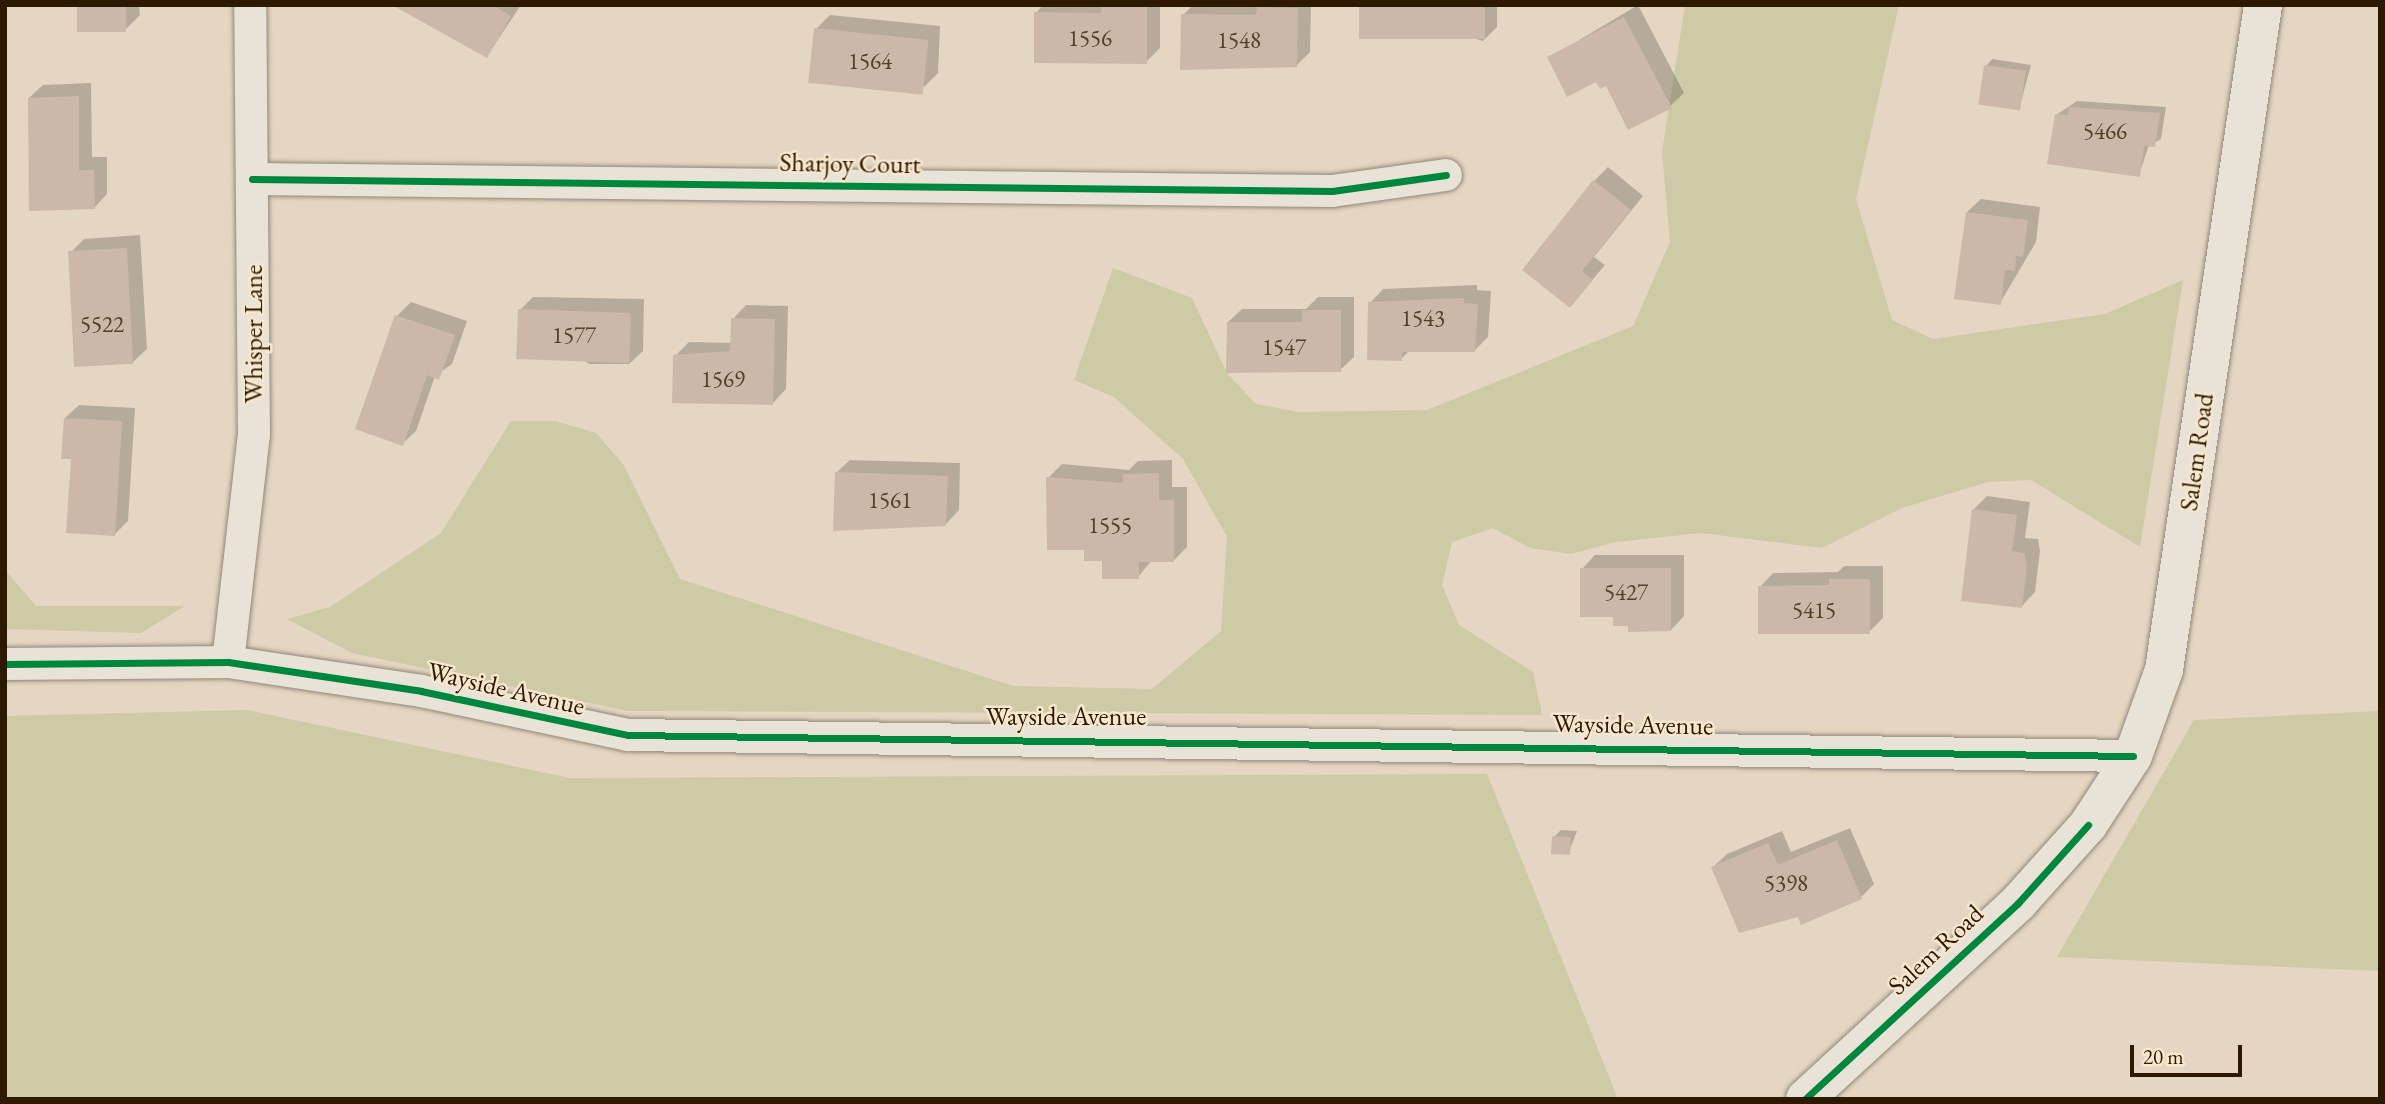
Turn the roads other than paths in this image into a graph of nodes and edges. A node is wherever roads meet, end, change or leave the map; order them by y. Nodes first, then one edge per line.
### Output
1 (250, 5) edge
2 (2263, 5) edge
3 (1446, 175) dead end
4 (252, 179) junction
5 (228, 662) junction
6 (5, 664) edge
7 (2133, 756) junction
8 (1805, 1099) edge

1 - 4 street, Whisper Lane
2 - 7 street, Salem Road
3 - 4 street, Sharjoy Court
4 - 5 street, Whisper Lane
5 - 6 street, Wayside Avenue
5 - 7 street, Wayside Avenue
7 - 8 street, Salem Road

